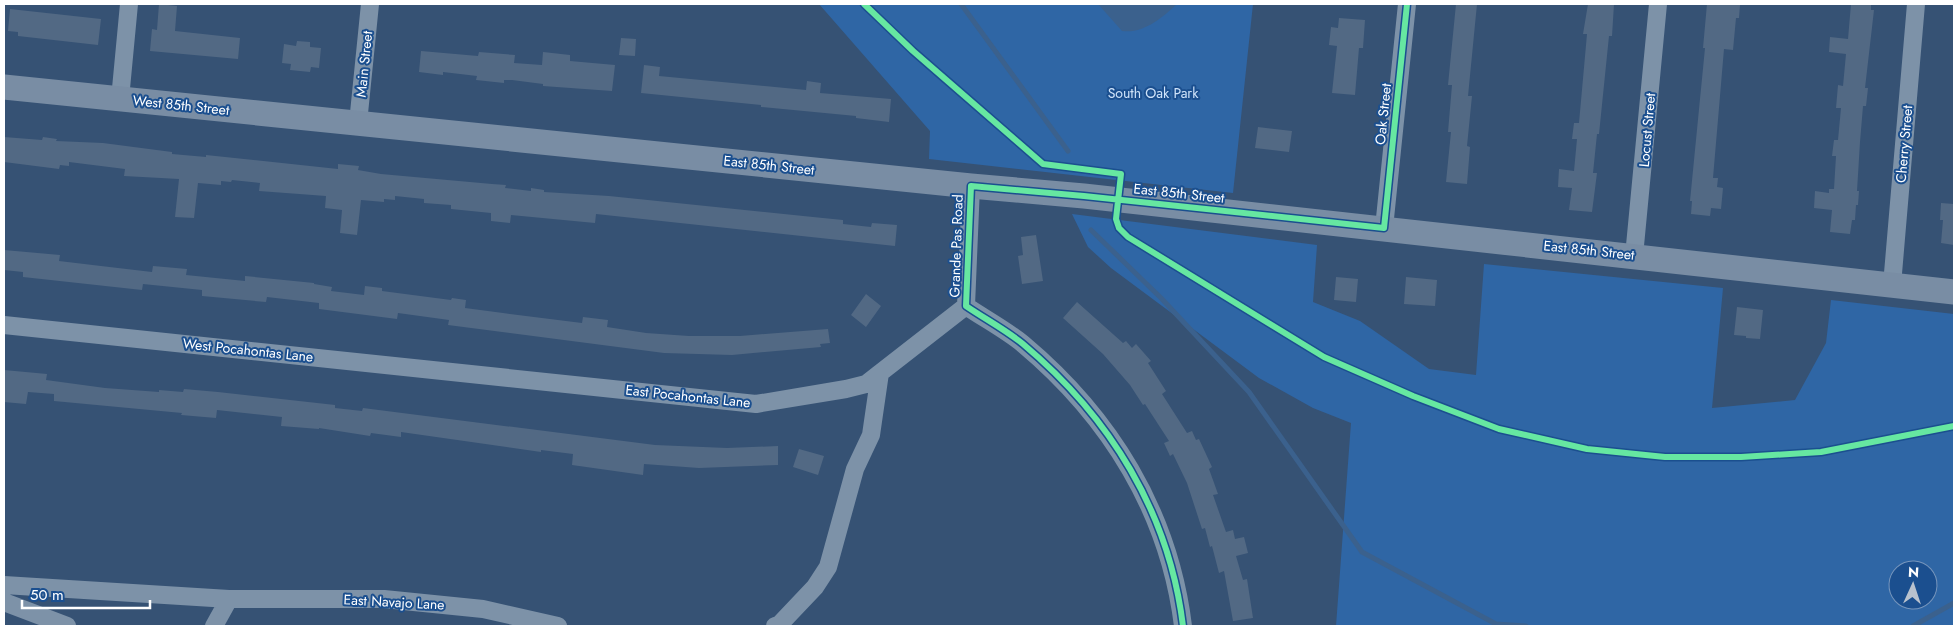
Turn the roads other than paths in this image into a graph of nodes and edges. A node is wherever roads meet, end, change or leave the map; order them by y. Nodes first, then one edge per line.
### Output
1 (129, 4) edge
2 (370, 4) edge
3 (1407, 4) edge
4 (1658, 4) edge
5 (1916, 4) edge
6 (4, 87) edge
7 (120, 99) junction
8 (358, 123) junction
9 (971, 186) junction
10 (1384, 228) junction
11 (1634, 256) junction
12 (1892, 285) junction
13 (1954, 292) edge
14 (966, 306) junction
15 (4, 325) edge
16 (880, 373) junction
17 (491, 376) joint
18 (4, 585) edge
19 (229, 600) junction
20 (4, 602) edge
21 (67, 626) edge
22 (214, 626) edge
23 (558, 626) edge
24 (775, 626) edge
25 (1183, 626) edge

1 - 7 street
2 - 8 street, Main Street
3 - 10 street, Oak Street
4 - 11 street, Locust Street
5 - 12 street, Cherry Street
6 - 7 main road, West 85th Street
7 - 8 main road, West 85th Street
8 - 9 main road, East 85th Street
9 - 10 main road, East 85th Street
9 - 14 street, Grande Pas Road
10 - 11 main road, East 85th Street
11 - 12 main road, East 85th Street
12 - 13 main road, East 85th Street
14 - 16 street, Grande Pas Road
14 - 25 street
15 - 17 street, West Pocahontas Lane
16 - 17 street, East Pocahontas Lane
16 - 24 street
18 - 19 street, East Navajo Lane
19 - 22 street
19 - 23 street, East Navajo Lane
20 - 21 street

